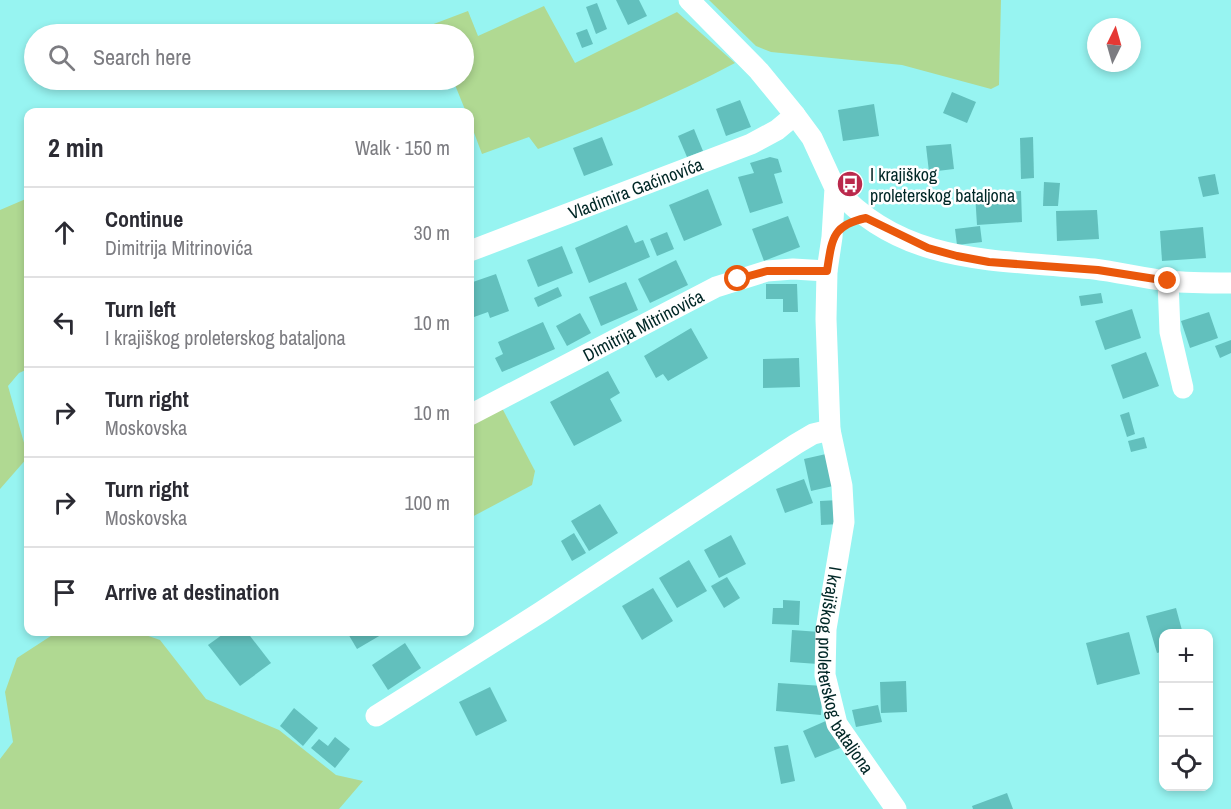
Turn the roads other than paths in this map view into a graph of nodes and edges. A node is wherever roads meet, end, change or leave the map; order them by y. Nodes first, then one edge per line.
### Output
1 (689, 0) edge
2 (795, 115) junction
3 (835, 188) junction
4 (866, 218) junction
5 (832, 237) junction
6 (474, 249) edge
7 (827, 271) junction
8 (1168, 281) junction
9 (1231, 283) edge
10 (1183, 388) dead end
11 (474, 413) edge
12 (830, 430) junction
13 (376, 716) dead end
14 (896, 809) edge

1 - 2 street, I krajiškog proleterskog bataljona
2 - 3 street, I krajiškog proleterskog bataljona
2 - 6 street, Vladimira Gaćinovića
3 - 4 street
3 - 5 street, I krajiškog proleterskog bataljona
4 - 5 street
4 - 8 street
5 - 7 street, I krajiškog proleterskog bataljona
7 - 11 street, Dimitrija Mitrinovića
7 - 12 street, I krajiškog proleterskog bataljona
8 - 9 street
8 - 10 street
12 - 13 street
12 - 14 street, I krajiškog proleterskog bataljona

